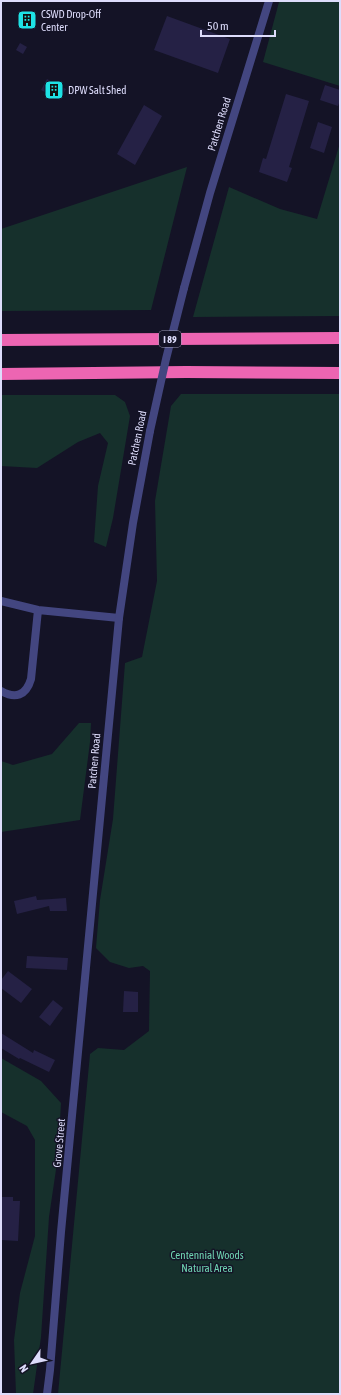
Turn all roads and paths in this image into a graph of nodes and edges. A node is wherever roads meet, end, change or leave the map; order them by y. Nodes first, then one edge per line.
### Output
1 (269, 1) edge
2 (340, 338) edge
3 (1, 340) edge
4 (340, 373) edge
5 (1, 374) edge
6 (1, 601) edge
7 (38, 610) junction
8 (119, 618) junction
9 (1, 691) edge
10 (93, 893) joint
11 (47, 1394) edge

1 - 8 street, Patchen Road, bridge
2 - 3 highway, I 89
4 - 5 highway
6 - 7 street
7 - 8 street
7 - 9 street
8 - 10 street, Patchen Road
10 - 11 street, Grove Street

